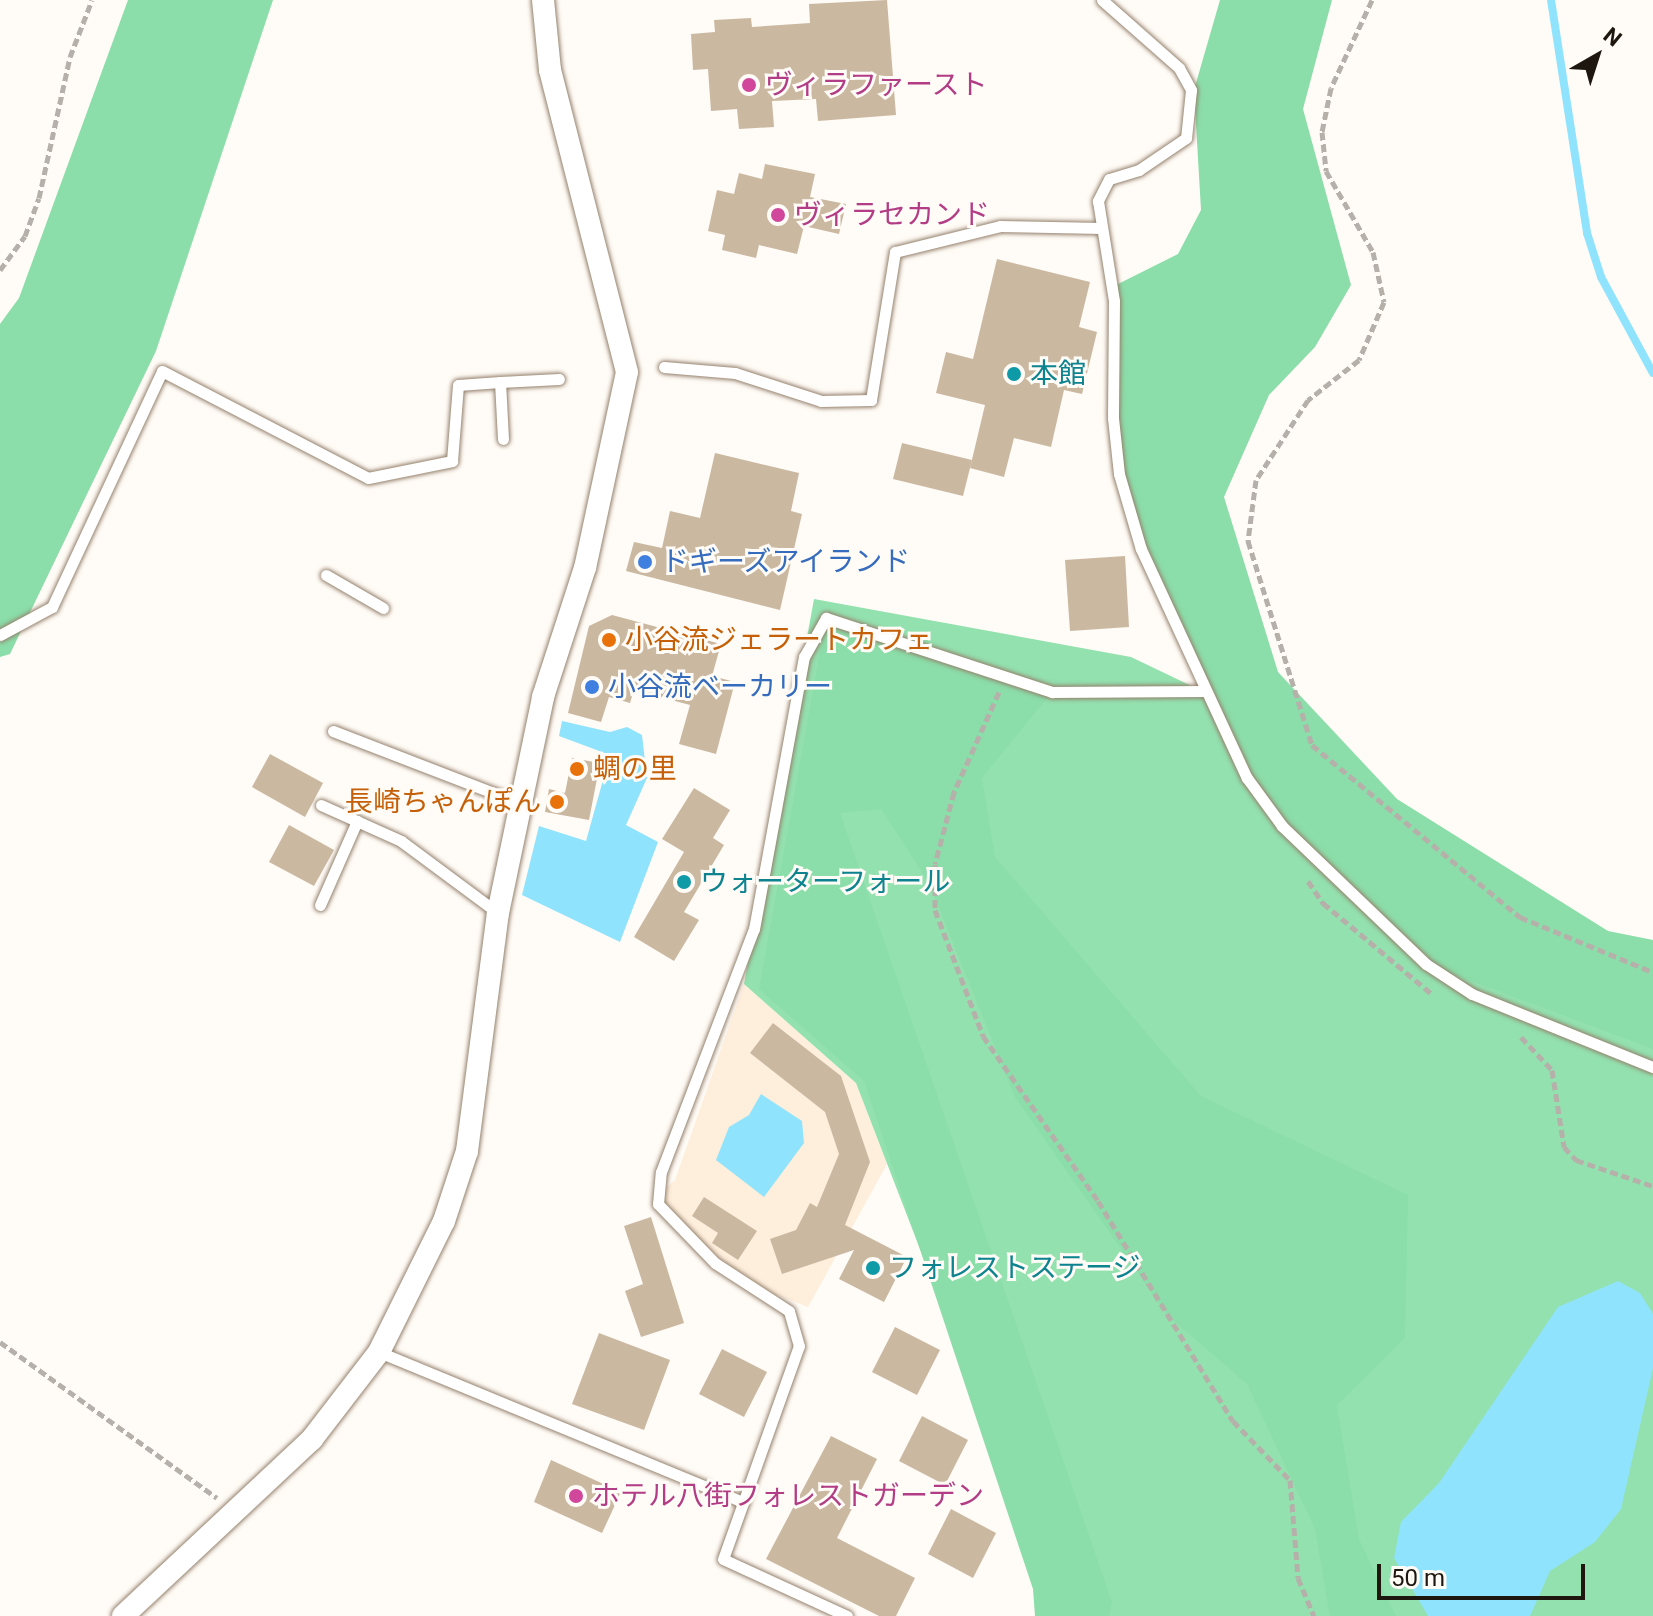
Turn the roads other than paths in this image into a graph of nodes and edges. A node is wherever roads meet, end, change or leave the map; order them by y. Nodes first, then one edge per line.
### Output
1 (543, 0) edge
2 (1102, 0) edge
3 (1102, 228) junction
4 (664, 367) dead end
5 (559, 379) dead end
6 (500, 382) junction
7 (503, 439) dead end
8 (326, 575) dead end
9 (383, 608) dead end
10 (0, 635) edge
11 (1202, 691) junction
12 (333, 731) dead end
13 (522, 804) junction
14 (321, 805) dead end
15 (357, 821) junction
16 (320, 905) dead end
17 (498, 913) junction
18 (1653, 1067) edge
19 (379, 1352) junction
20 (743, 1502) junction
21 (123, 1616) edge
22 (847, 1616) edge

1 - 13 street
2 - 3 lane
3 - 4 lane
3 - 11 lane
5 - 6 lane
6 - 7 lane
6 - 10 lane
8 - 9 lane
11 - 18 lane
11 - 20 lane
12 - 13 lane
13 - 17 street
14 - 15 lane
15 - 16 lane
15 - 17 lane
17 - 19 street
19 - 20 lane
19 - 21 street
20 - 22 lane

